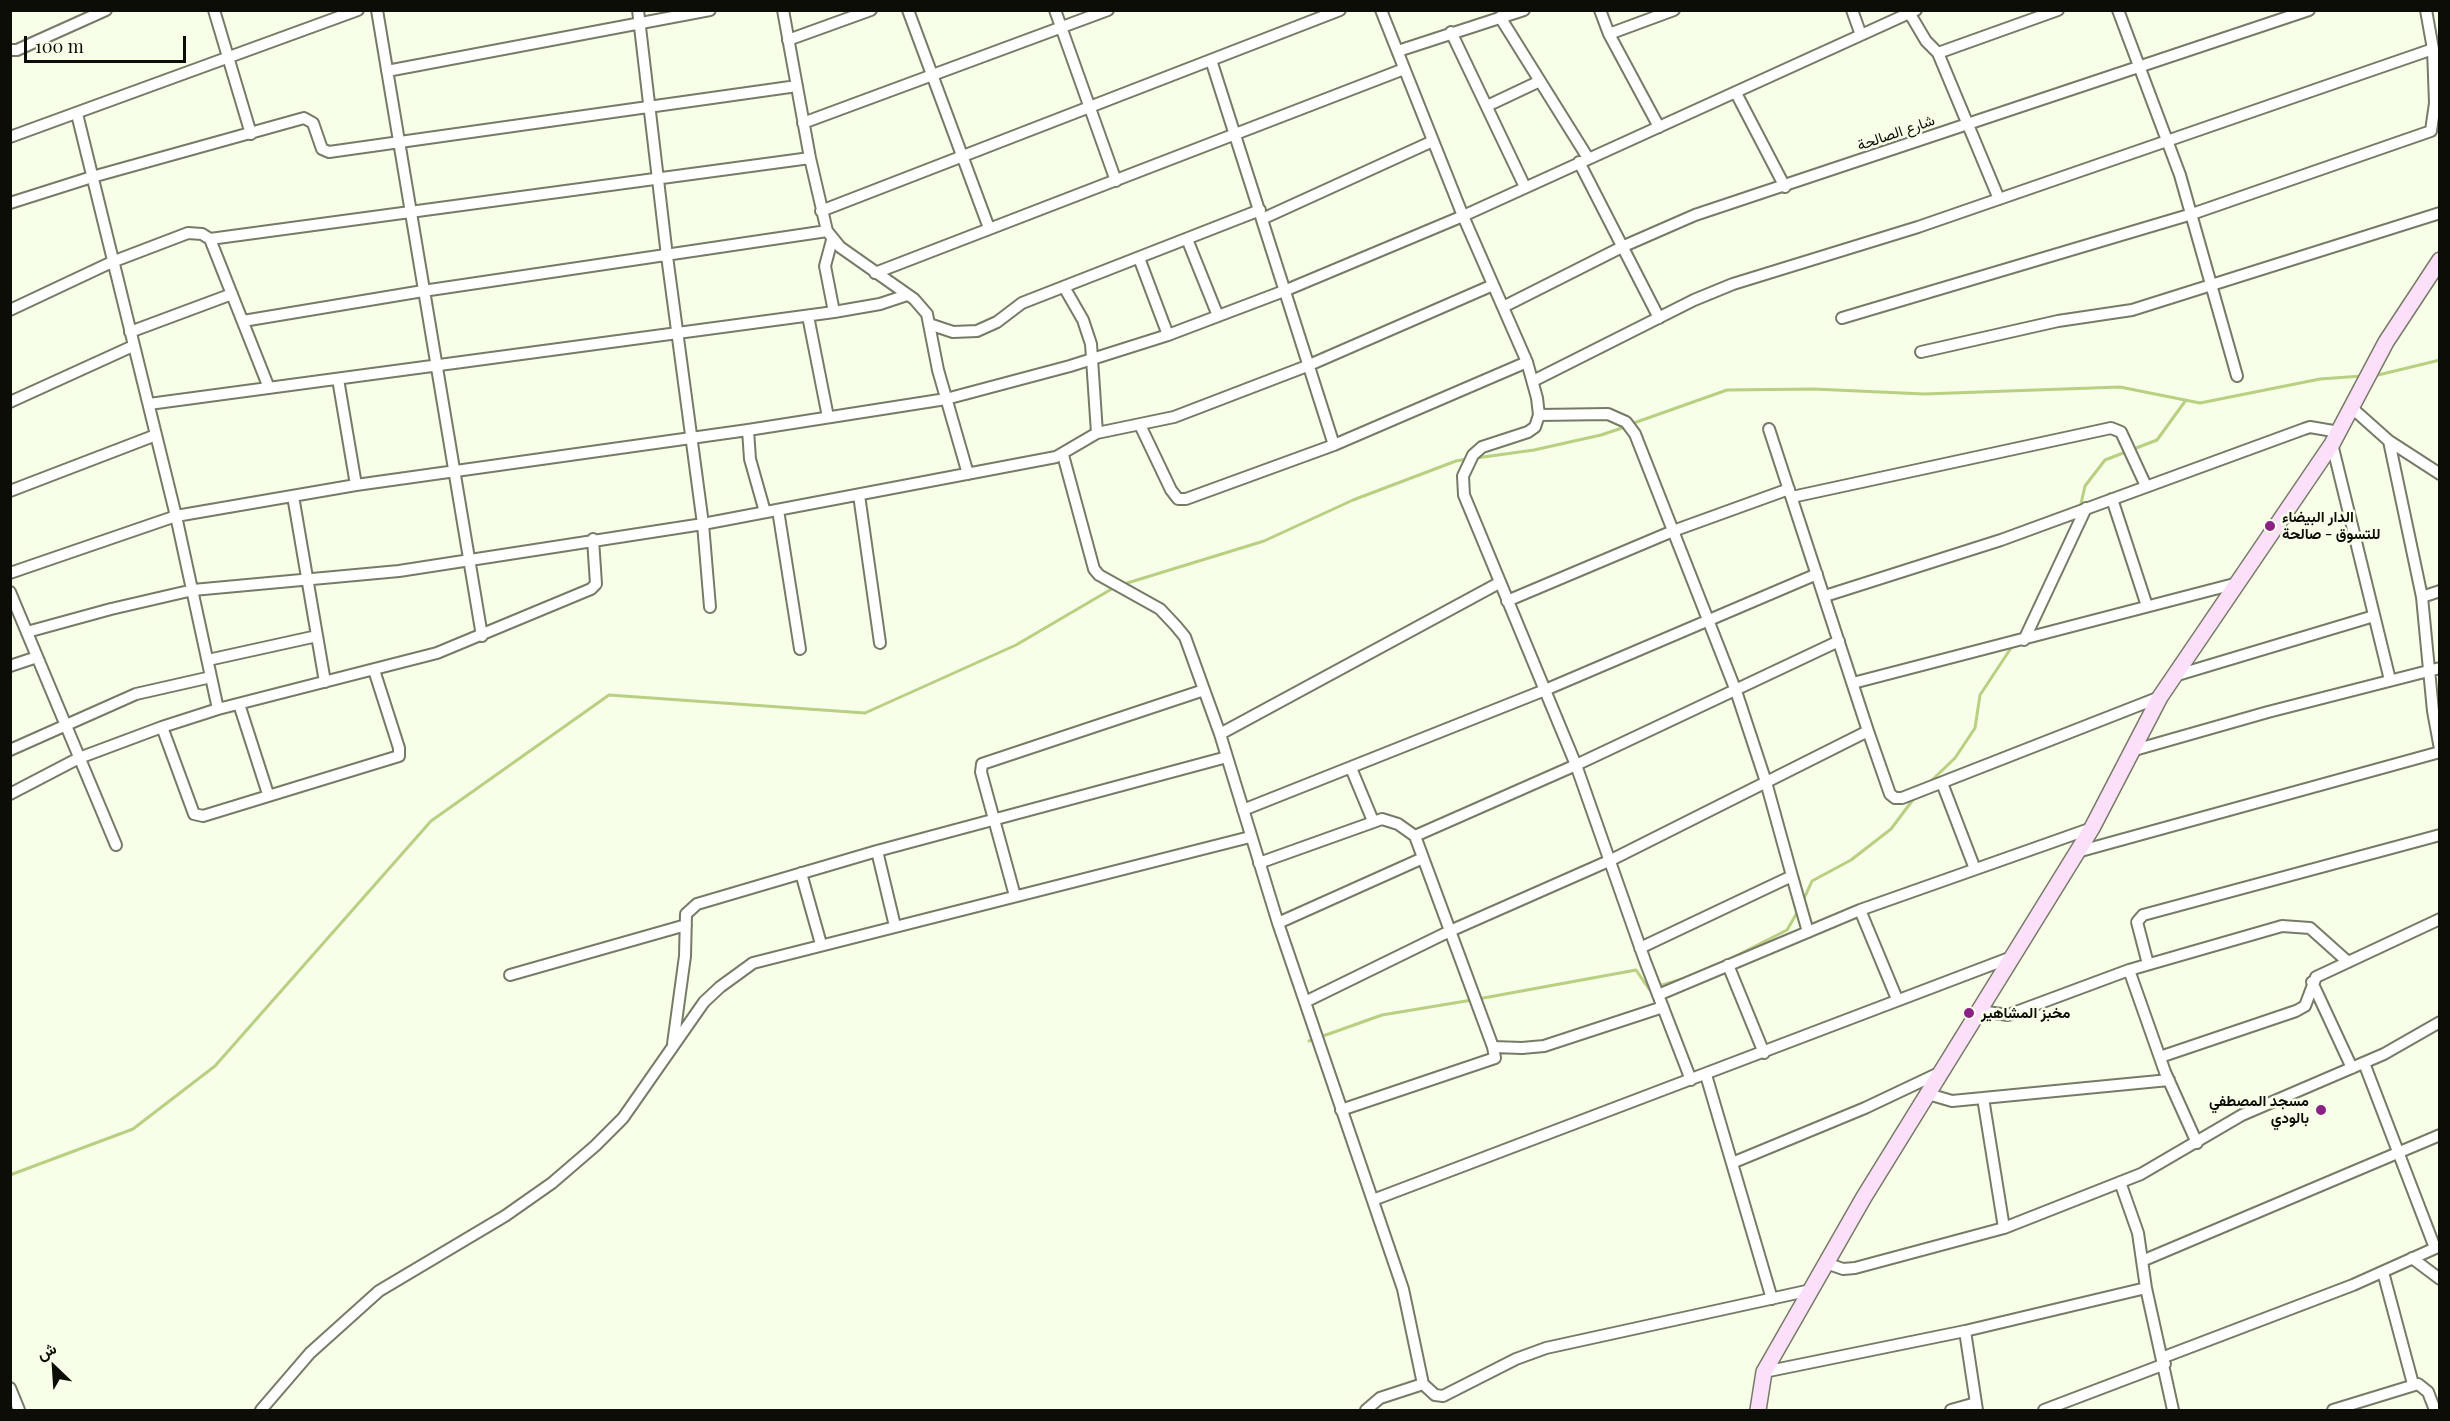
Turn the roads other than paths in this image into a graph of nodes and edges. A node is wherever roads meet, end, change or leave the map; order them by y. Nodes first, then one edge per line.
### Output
1 (106, 10) edge
2 (214, 10) edge
3 (358, 10) edge
4 (377, 10) edge
5 (638, 10) edge
6 (710, 10) edge
7 (783, 10) edge
8 (871, 10) edge
9 (908, 10) edge
10 (1055, 10) edge
11 (1108, 10) edge
12 (1340, 10) edge
13 (1381, 10) edge
14 (1524, 10) edge
15 (1600, 10) edge
16 (1674, 10) edge
17 (1852, 10) edge
18 (2058, 10) edge
19 (2118, 10) edge
20 (2309, 10) edge
21 (2426, 10) edge
22 (1913, 12) edge
23 (1500, 17) junction
24 (640, 24) junction
25 (1061, 27) junction
26 (1451, 32) junction
27 (1609, 34) junction
28 (1861, 35) junction
29 (788, 40) junction
30 (2433, 49) junction
31 (10, 50) edge
32 (1398, 51) junction
33 (1938, 53) junction
34 (228, 59) junction
35 (1211, 60) junction
36 (2140, 67) junction
37 (1404, 69) junction
38 (387, 71) junction
39 (933, 76) junction
40 (1540, 81) junction
41 (797, 86) junction
42 (1736, 93) junction
43 (2437, 103) edge
44 (650, 105) junction
45 (1487, 106) junction
46 (1089, 108) junction
47 (76, 114) junction
48 (803, 123) junction
49 (1969, 124) junction
50 (1659, 127) junction
51 (251, 134) junction
52 (1236, 134) junction
53 (10, 137) edge
54 (399, 141) junction
55 (1433, 141) junction
56 (2169, 142) junction
57 (962, 156) junction
58 (810, 158) junction
59 (1584, 160) junction
60 (92, 177) junction
61 (658, 180) junction
62 (1116, 181) junction
63 (1525, 187) junction
64 (1785, 187) junction
65 (1999, 199) junction
66 (10, 203) edge
67 (821, 211) junction
68 (410, 213) junction
69 (2439, 213) edge
70 (2192, 214) junction
71 (1261, 215) junction
72 (1463, 216) junction
73 (989, 228) junction
74 (830, 236) junction
75 (210, 238) junction
76 (1187, 239) junction
77 (1624, 246) junction
78 (666, 256) junction
79 (1139, 258) junction
80 (112, 262) junction
81 (2437, 268) edge
82 (875, 273) junction
83 (1493, 285) junction
84 (2213, 285) junction
85 (1064, 287) junction
86 (423, 291) junction
87 (1284, 291) junction
88 (232, 294) junction
89 (907, 295) junction
90 (1503, 307) junction
91 (10, 310) edge
92 (834, 312) junction
93 (808, 316) junction
94 (1218, 316) junction
95 (1659, 318) junction
96 (1842, 318) dead end
97 (243, 321) junction
98 (929, 324) junction
99 (130, 332) junction
100 (676, 333) junction
101 (1168, 334) junction
102 (133, 346) junction
103 (1921, 352) dead end
104 (1093, 358) junction
105 (1527, 362) junction
106 (435, 364) junction
107 (1307, 366) junction
108 (2237, 376) dead end
109 (338, 379) junction
110 (1533, 381) junction
111 (269, 388) junction
112 (946, 399) junction
113 (10, 402) edge
114 (149, 404) junction
115 (2352, 408) junction
116 (1539, 415) junction
117 (828, 417) junction
118 (1140, 425) junction
119 (1769, 429) dead end
120 (748, 430) junction
121 (1097, 433) junction
122 (156, 435) junction
123 (691, 438) junction
124 (2335, 438) junction
125 (2389, 441) junction
126 (1334, 445) junction
127 (1063, 454) junction
128 (453, 471) junction
129 (968, 474) junction
130 (2439, 474) edge
131 (356, 485) junction
132 (2146, 486) junction
133 (10, 491) edge
134 (1791, 493) junction
135 (859, 495) junction
136 (293, 496) junction
137 (2112, 499) junction
138 (2086, 508) junction
139 (778, 510) junction
140 (765, 512) junction
141 (176, 516) junction
142 (703, 524) junction
143 (1673, 531) junction
144 (593, 539) junction
145 (469, 560) junction
146 (10, 573) edge
147 (1817, 574) junction
148 (308, 578) junction
149 (1499, 583) junction
150 (2238, 583) junction
151 (193, 590) junction
152 (2439, 591) edge
153 (10, 592) edge
154 (1825, 596) junction
155 (2422, 597) junction
156 (1507, 601) junction
157 (2147, 606) junction
158 (710, 607) dead end
159 (2374, 616) junction
160 (1708, 619) junction
161 (27, 632) junction
162 (317, 636) junction
163 (482, 636) junction
164 (2024, 640) junction
165 (1839, 641) junction
166 (880, 643) dead end
167 (800, 649) dead end
168 (37, 657) junction
169 (208, 660) junction
170 (10, 666) edge
171 (2439, 668) edge
172 (374, 670) junction
173 (2428, 671) junction
174 (2174, 676) junction
175 (211, 677) junction
176 (2390, 681) junction
177 (325, 682) junction
178 (1853, 682) junction
179 (1204, 690) junction
180 (1545, 690) junction
181 (1736, 691) junction
182 (2160, 697) junction
183 (239, 704) junction
184 (218, 709) junction
185 (66, 727) junction
186 (162, 727) junction
187 (1868, 731) junction
188 (1220, 734) junction
189 (10, 750) edge
190 (2131, 751) junction
191 (2439, 751) edge
192 (1227, 757) junction
193 (79, 758) junction
194 (1576, 765) junction
195 (1351, 768) junction
196 (1766, 782) junction
197 (1942, 783) junction
198 (10, 794) edge
199 (268, 794) junction
200 (1243, 810) junction
201 (994, 819) junction
202 (1373, 821) junction
203 (2092, 828) junction
204 (1415, 836) junction
205 (2439, 836) edge
206 (1250, 837) junction
207 (116, 845) dead end
208 (877, 851) junction
209 (2077, 852) junction
210 (1423, 858) junction
211 (1611, 860) junction
212 (1259, 863) junction
213 (1975, 869) junction
214 (801, 873) junction
215 (1792, 876) junction
216 (1015, 896) junction
217 (1860, 910) junction
218 (2439, 920) edge
219 (1278, 922) junction
220 (686, 925) junction
221 (895, 926) junction
222 (1450, 931) junction
223 (1808, 932) junction
224 (821, 944) junction
225 (1640, 948) junction
226 (2014, 957) junction
227 (2348, 962) junction
228 (2148, 964) junction
229 (1728, 965) junction
230 (2128, 970) junction
231 (510, 975) dead end
232 (2312, 982) junction
233 (1658, 995) junction
234 (1897, 999) junction
235 (1306, 1001) junction
236 (1663, 1007) junction
237 (1980, 1011) junction
238 (2439, 1022) edge
239 (1493, 1047) junction
240 (672, 1048) junction
241 (1764, 1053) junction
242 (2160, 1058) junction
243 (2364, 1063) junction
244 (2352, 1068) junction
245 (1943, 1071) junction
246 (1706, 1075) junction
247 (1691, 1080) junction
248 (2169, 1080) junction
249 (1928, 1094) junction
250 (1983, 1098) junction
251 (1341, 1110) junction
252 (2439, 1135) edge
253 (2197, 1143) junction
254 (2398, 1152) junction
255 (1732, 1163) junction
256 (2120, 1182) junction
257 (1373, 1200) junction
258 (2004, 1228) junction
259 (2437, 1247) edge
260 (2412, 1258) junction
261 (2142, 1261) junction
262 (1826, 1263) junction
263 (2383, 1272) junction
264 (2439, 1279) edge
265 (2146, 1288) junction
266 (1810, 1290) junction
267 (1772, 1299) junction
268 (1965, 1331) junction
269 (2164, 1361) junction
270 (1764, 1372) junction
271 (1423, 1384) junction
272 (2413, 1384) junction
273 (10, 1388) edge
274 (2434, 1391) edge
275 (1977, 1407) edge
276 (19, 1410) edge
277 (261, 1410) edge
278 (1366, 1410) edge
279 (1758, 1410) edge
280 (1952, 1410) edge
281 (2044, 1410) edge
282 (2174, 1410) edge
283 (2333, 1410) edge
284 (2435, 1410) edge

1 - 31 street
2 - 34 street
3 - 34 street
4 - 38 street
5 - 24 street
6 - 24 street
7 - 29 street
8 - 29 street
9 - 39 street
10 - 25 street
11 - 25 street
12 - 35 street
13 - 32 street
14 - 23 street
15 - 27 street
16 - 27 street
17 - 28 street
18 - 33 street
19 - 36 street
20 - 36 street, شارع الصالحة
21 - 30 street
22 - 28 street
22 - 33 street
23 - 26 street
23 - 40 street
24 - 38 street
24 - 44 street
25 - 39 street
25 - 46 street
26 - 32 street
26 - 45 street
27 - 50 street
28 - 42 street
29 - 41 street
30 - 43 street
30 - 56 street
32 - 37 street
33 - 49 street
34 - 47 street
34 - 51 street
35 - 46 street
35 - 52 street
36 - 49 street, شارع الصالحة
36 - 56 street
37 - 52 street
37 - 55 street
38 - 54 street
39 - 48 street
39 - 57 street
40 - 45 street
40 - 59 street
41 - 44 street
41 - 48 street
42 - 50 street
42 - 64 street
43 - 70 street
44 - 54 street
44 - 61 street
45 - 63 street
46 - 57 street
46 - 62 street
47 - 53 street
47 - 60 street
48 - 58 street
49 - 64 street, شارع الصالحة
49 - 65 street
50 - 59 street
51 - 54 street
51 - 60 street
52 - 62 street
52 - 71 street
54 - 68 street
55 - 71 street
55 - 72 street
56 - 65 street
56 - 70 street
57 - 67 street
57 - 73 street
58 - 61 street
58 - 67 street
59 - 63 street
59 - 77 street
60 - 66 street
60 - 80 street
61 - 68 street
61 - 78 street
62 - 73 street
63 - 72 street
64 - 77 street, شارع الصالحة
65 - 95 street
67 - 74 street
68 - 75 street
68 - 86 street
69 - 84 street
70 - 84 street
70 - 96 street
71 - 76 street
71 - 87 street
72 - 83 street
72 - 87 street
73 - 82 street
74 - 78 street
74 - 82 street
74 - 92 street
75 - 80 street
75 - 88 street
76 - 79 street
76 - 94 street
77 - 90 street, شارع الصالحة
77 - 95 street
78 - 86 street
78 - 100 street
79 - 85 street
79 - 101 street
80 - 91 street
80 - 99 street
81 - 115 street
82 - 89 street
83 - 90 street
83 - 107 street
84 - 103 street
84 - 108 street
85 - 98 street
85 - 104 street
86 - 97 street
86 - 106 street
87 - 94 street
87 - 107 street
88 - 97 street
88 - 99 street
89 - 92 street
89 - 98 street
90 - 105 street
92 - 93 street
93 - 100 street
93 - 117 street
94 - 101 street
95 - 110 street
97 - 111 street
98 - 112 street
99 - 102 street
100 - 106 street
100 - 123 street
101 - 104 street
102 - 113 street
102 - 114 street
104 - 112 street
104 - 121 street
105 - 110 street
105 - 126 street
106 - 109 street
106 - 128 street
107 - 118 street
107 - 126 street
109 - 111 street
109 - 131 street
110 - 116 street
111 - 114 street
112 - 117 street
112 - 129 street
114 - 122 street
115 - 124 street
115 - 125 street
116 - 143 street
116 - 149 street
117 - 120 street
118 - 121 street
118 - 126 street
119 - 134 street
120 - 123 street
120 - 140 street
121 - 127 street
122 - 133 street
122 - 141 street
123 - 128 street
123 - 142 street
124 - 132 street
124 - 150 street
124 - 159 street
125 - 130 street
125 - 155 street
127 - 129 street
127 - 179 street
128 - 131 street
128 - 145 street
129 - 135 street
131 - 136 street
132 - 134 street
132 - 137 street
134 - 143 street
134 - 147 street
135 - 139 street
135 - 166 street
136 - 141 street
136 - 148 street
137 - 138 street
137 - 157 street
138 - 154 street
138 - 164 street
139 - 140 street
139 - 167 street
140 - 142 street
141 - 146 street
141 - 151 street
142 - 144 street
142 - 158 street
143 - 156 street
143 - 160 street
144 - 145 street
144 - 163 street
145 - 148 street
145 - 163 street
147 - 154 street
147 - 160 street
148 - 151 street
148 - 162 street
149 - 156 street
149 - 188 street
150 - 157 street
150 - 174 street
151 - 161 street
151 - 169 street
152 - 155 street
153 - 161 street
154 - 165 street
155 - 173 street
156 - 180 street
157 - 164 street
159 - 174 street
159 - 176 street
160 - 180 street
160 - 181 street
161 - 168 street
162 - 169 street
162 - 177 street
163 - 172 street
164 - 178 street
165 - 178 street
165 - 181 street
168 - 170 street
168 - 185 street
169 - 175 street
171 - 173 street
172 - 177 street
172 - 199 street
173 - 176 street
173 - 191 street
174 - 182 street
175 - 184 street
175 - 185 street
176 - 190 street
177 - 183 street
178 - 187 street
179 - 188 street
179 - 201 street
180 - 194 street
180 - 195 street
181 - 194 street
181 - 196 street
182 - 190 street
182 - 197 street
183 - 184 street
183 - 199 street
184 - 186 street
185 - 189 street
185 - 193 street
186 - 193 street
186 - 199 street
187 - 196 street
187 - 197 street
188 - 192 street
190 - 203 street
191 - 209 street
192 - 200 street
192 - 201 street
193 - 198 street
193 - 207 street
194 - 204 street
194 - 211 street
195 - 200 street
195 - 202 street
196 - 211 street
196 - 215 street
197 - 213 street
200 - 206 street
201 - 208 street
201 - 216 street
202 - 204 street
202 - 212 street
203 - 209 street
203 - 213 street
204 - 210 street
205 - 228 street
206 - 212 street
206 - 216 street
208 - 214 street
208 - 221 street
209 - 226 street
210 - 219 street
210 - 222 street
211 - 222 street
211 - 225 street
212 - 219 street
213 - 217 street
214 - 220 street
214 - 224 street
215 - 223 street
215 - 225 street
216 - 221 street
217 - 223 street
217 - 234 street
218 - 227 street
219 - 235 street
220 - 231 street
220 - 240 street
221 - 224 street
222 - 235 street
222 - 239 street
223 - 229 street
224 - 240 street
225 - 233 street
226 - 234 street
226 - 237 street
227 - 228 street
227 - 232 street
228 - 230 street
229 - 233 street
229 - 241 street
230 - 237 street
230 - 242 street
232 - 242 street
232 - 244 street
233 - 236 street
234 - 241 street
235 - 251 street
236 - 239 street
236 - 247 street
237 - 245 street
238 - 243 street
239 - 251 street
240 - 277 street
241 - 246 street
242 - 248 street
243 - 244 street
243 - 254 street
244 - 253 street
245 - 249 street
245 - 255 street
246 - 247 street
246 - 255 street
247 - 257 street
248 - 250 street
248 - 253 street
249 - 250 street
249 - 262 street
250 - 258 street
251 - 257 street
252 - 254 street
253 - 256 street
254 - 259 street
254 - 261 street
255 - 267 street
256 - 258 street
256 - 261 street
257 - 271 street
258 - 262 street
259 - 260 street
260 - 263 street
260 - 264 street
261 - 265 street
262 - 266 street
263 - 269 street
263 - 272 street
265 - 268 street
265 - 269 street
266 - 267 street
266 - 270 street
267 - 271 street
268 - 270 street
268 - 275 street
269 - 281 street
269 - 282 street
270 - 279 street
271 - 278 street
272 - 274 street
272 - 283 street
273 - 276 street
274 - 284 street
275 - 280 street

